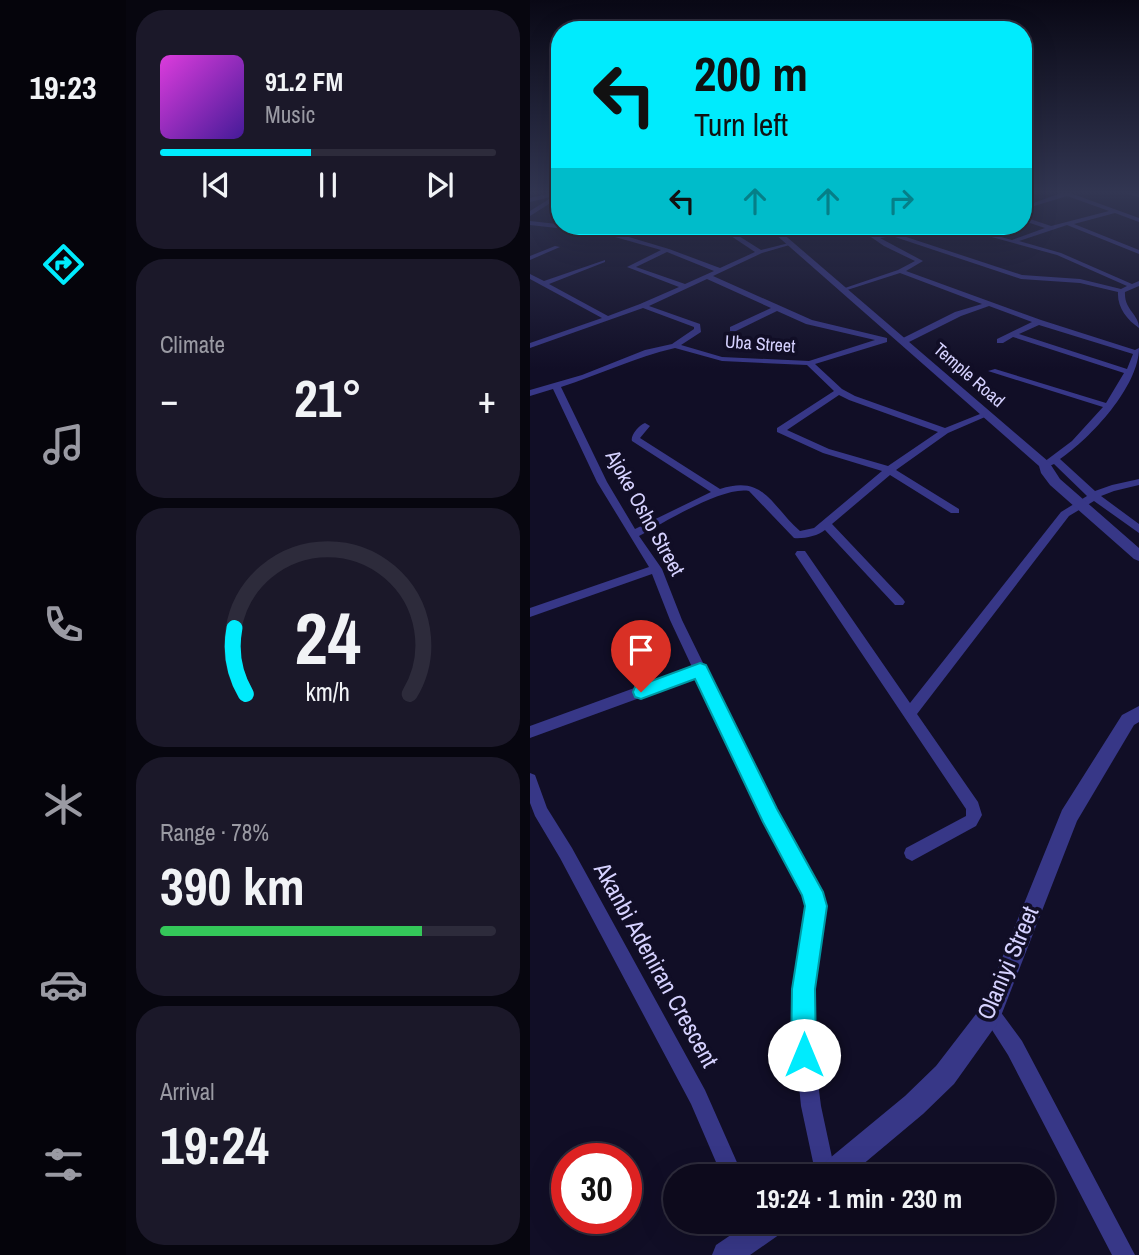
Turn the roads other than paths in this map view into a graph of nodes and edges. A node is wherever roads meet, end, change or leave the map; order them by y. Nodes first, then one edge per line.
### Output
1 (663, 252) edge
2 (671, 252) edge
3 (760, 252) edge
4 (800, 252) edge
5 (902, 252) edge
6 (945, 252) edge
7 (1050, 252) edge
8 (603, 261) dead end
9 (719, 270) junction
10 (900, 271) junction
11 (530, 276) edge
12 (706, 276) junction
13 (544, 283) junction
14 (1139, 283) edge
15 (1130, 285) junction
16 (684, 286) junction
17 (842, 290) junction
18 (1122, 291) junction
19 (988, 304) junction
20 (643, 306) junction
21 (777, 308) junction
22 (609, 319) junction
23 (1038, 322) junction
24 (1139, 326) edge
25 (733, 329) dead end
26 (1011, 334) junction
27 (901, 339) junction
28 (884, 340) junction
29 (1000, 341) dead end
30 (530, 346) edge
31 (675, 346) junction
32 (1138, 351) edge
33 (809, 363) junction
34 (1133, 370) edge
35 (992, 371) dead end
36 (556, 386) junction
37 (839, 391) junction
38 (530, 393) edge
39 (1108, 406) junction
40 (988, 414) junction
41 (645, 426) dead end
42 (945, 431) junction
43 (1049, 462) junction
44 (889, 470) junction
45 (1139, 482) edge
46 (719, 493) junction
47 (1094, 496) junction
48 (1083, 506) junction
49 (955, 511) dead end
50 (826, 524) junction
51 (1139, 530) edge
52 (634, 534) junction
53 (801, 554) dead end
54 (1139, 556) edge
55 (656, 569) junction
56 (899, 602) dead end
57 (530, 613) edge
58 (700, 670) junction
59 (911, 712) junction
60 (1139, 713) edge
61 (530, 732) edge
62 (530, 780) edge
63 (912, 853) dead end
64 (991, 1013) junction
65 (728, 1164) edge
66 (824, 1164) edge
67 (842, 1164) edge
68 (752, 1234) edge
69 (726, 1255) edge
70 (1124, 1255) edge

1 - 16 street
2 - 9 street
3 - 9 street
4 - 17 street, Temple Road
5 - 10 street
6 - 18 street
7 - 15 street
8 - 13 street
9 - 12 street
10 - 17 street
10 - 19 street
11 - 13 street
12 - 16 street
12 - 21 street
13 - 22 street
14 - 15 street
15 - 18 street
16 - 20 street
17 - 27 street, Temple Road
18 - 24 street
19 - 23 street
19 - 27 street, Uba Street
20 - 22 street
20 - 31 street
21 - 25 street
21 - 28 street
22 - 30 street
23 - 26 street
23 - 32 street
26 - 29 street
26 - 34 street
27 - 28 street, Uba Street
27 - 40 street, Temple Road
28 - 33 street, Uba Street
31 - 33 street, Uba Street
31 - 36 street
32 - 34 street
33 - 37 street
34 - 39 street
35 - 39 street
36 - 38 street
36 - 52 street, Ajoke Osho Street
37 - 42 street
37 - 44 street
39 - 43 street
40 - 42 street
40 - 43 street, Temple Road
41 - 46 street
42 - 44 street
43 - 47 street
43 - 48 street, Temple Road
44 - 49 street
44 - 50 street
45 - 47 street
46 - 50 street
46 - 52 street
47 - 48 street
47 - 51 street
48 - 54 street, Temple Road
48 - 59 street
50 - 56 street
52 - 55 street, Ajoke Osho Street
53 - 59 street
55 - 57 street
55 - 58 street, Ajoke Osho Street
58 - 61 street
58 - 66 street, Ajoke Osho Street
59 - 63 street
60 - 64 street, Olaniyi Street
62 - 65 street, Akanbi Adeniran Crescent
64 - 67 street, Olaniyi Street
64 - 70 street
68 - 69 street

